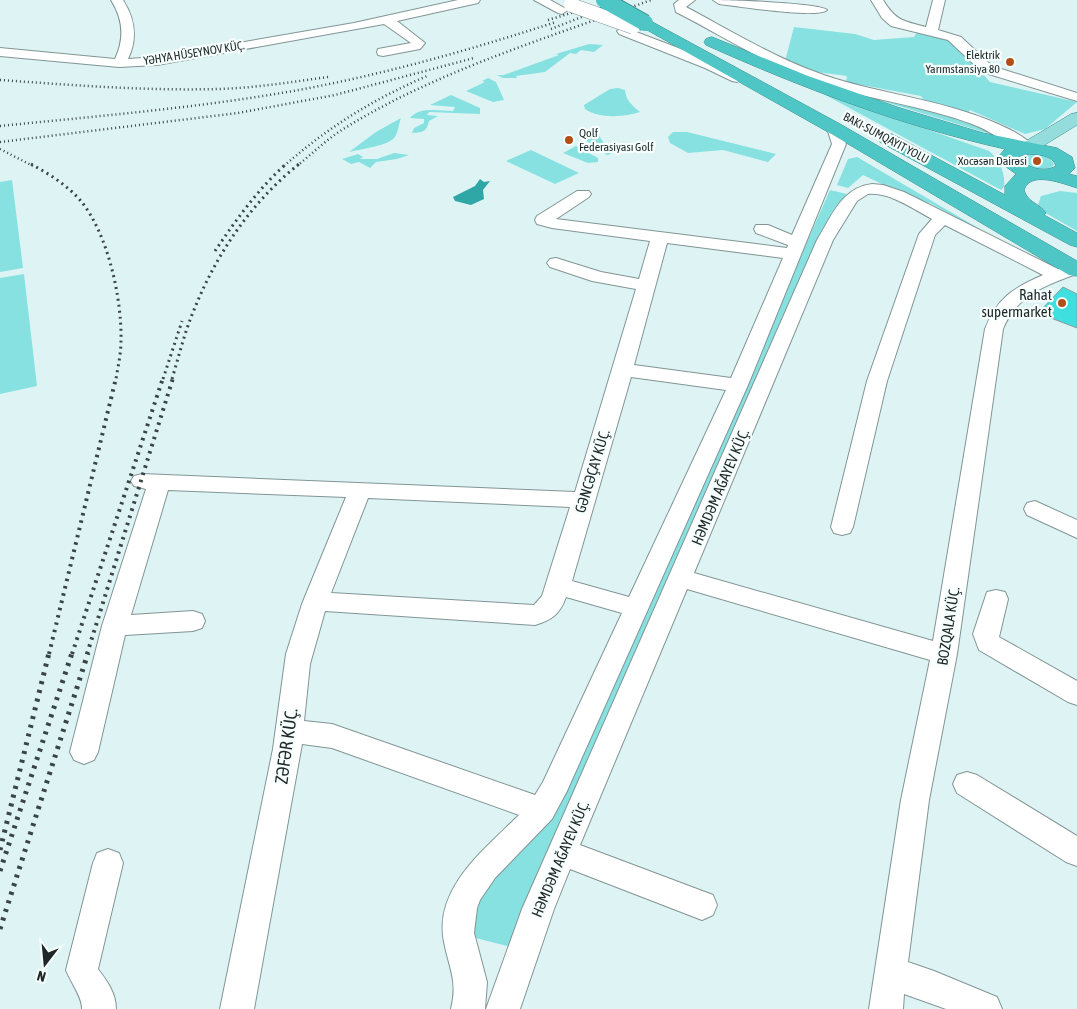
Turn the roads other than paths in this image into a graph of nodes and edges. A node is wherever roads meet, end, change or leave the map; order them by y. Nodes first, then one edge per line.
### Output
1 (117, 0) edge
2 (474, 0) edge
3 (540, 0) edge
4 (604, 0) edge
5 (632, 0) edge
6 (689, 0) edge
7 (718, 0) edge
8 (877, 0) edge
9 (939, 0) edge
10 (560, 4) edge
11 (790, 8) edge
12 (822, 10) dead end
13 (387, 20) junction
14 (633, 27) junction
15 (931, 32) junction
16 (696, 34) junction
17 (0, 52) edge
18 (383, 52) dead end
19 (119, 63) junction
20 (1077, 97) edge
21 (783, 100) junction
22 (1077, 118) edge
23 (834, 128) junction
24 (1077, 130) edge
25 (1027, 148) junction
26 (1069, 161) edge
27 (1038, 174) junction
28 (1077, 182) edge
29 (823, 186) junction
30 (1077, 189) edge
31 (583, 194) dead end
32 (855, 194) junction
33 (1039, 215) junction
34 (946, 218) junction
35 (762, 229) dead end
36 (660, 237) junction
37 (1077, 240) edge
38 (796, 249) junction
39 (556, 263) dead end
40 (1070, 271) edge
41 (647, 286) junction
42 (623, 370) junction
43 (738, 385) junction
44 (360, 490) junction
45 (583, 500) junction
46 (1035, 509) dead end
47 (842, 527) dead end
48 (1077, 530) edge
49 (681, 578) junction
50 (558, 586) junction
51 (996, 599) dead end
52 (316, 601) junction
53 (637, 608) junction
54 (193, 621) dead end
55 (115, 626) junction
56 (944, 654) junction
57 (1077, 694) edge
58 (290, 731) junction
59 (84, 752) dead end
60 (967, 784) dead end
61 (542, 810) junction
62 (563, 852) junction
63 (1077, 852) edge
64 (108, 863) dead end
65 (702, 905) dead end
66 (891, 973) junction
67 (99, 1009) edge
68 (237, 1009) edge
69 (468, 1009) edge
70 (503, 1009) edge
71 (886, 1009) edge
72 (985, 1009) edge

1 - 19 street
2 - 13 street, YƏHYA HÜSEYNOV KÜÇ.
3 - 10 street
4 - 14 highway, bridge
5 - 16 highway
6 - 25 street
7 - 11 street
8 - 15 street
9 - 15 street
10 - 14 street
11 - 12 street
13 - 18 street
13 - 19 street, YƏHYA HÜSEYNOV KÜÇ.
14 - 21 highway
14 - 21 street
15 - 20 street
16 - 25 highway
16 - 37 highway
17 - 19 street, YƏHYA HÜSEYNOV KÜÇ.
21 - 23 highway
22 - 25 main road
23 - 29 street
23 - 40 highway
24 - 26 main road
25 - 26 highway
25 - 27 highway
26 - 27 highway
27 - 28 highway
27 - 33 highway
29 - 32 street
29 - 38 street
30 - 33 highway
31 - 36 street
32 - 34 street
32 - 49 street, HƏMDƏM AĞAYEV KÜÇ.
33 - 37 highway
34 - 40 street
34 - 47 street
35 - 38 street
36 - 38 street
36 - 41 street, GƏNCƏÇAY KÜÇ.
38 - 43 street
39 - 41 street
40 - 56 street, BOZQALA KÜÇ.
41 - 42 street, GƏNCƏÇAY KÜÇ.
42 - 43 street
42 - 45 street, GƏNCƏÇAY KÜÇ.
43 - 53 street
44 - 45 street
44 - 52 street, ZƏFƏR KÜÇ.
44 - 55 street
45 - 50 street, GƏNCƏÇAY KÜÇ.
46 - 48 street
49 - 56 street
49 - 62 street, HƏMDƏM AĞAYEV KÜÇ.
50 - 52 street, GƏNCƏÇAY KÜÇ.
50 - 53 street
51 - 57 street
52 - 58 street, ZƏFƏR KÜÇ.
53 - 61 street
54 - 55 street
55 - 59 street
56 - 66 street, BOZQALA KÜÇ.
58 - 61 street
58 - 68 street, ZƏFƏR KÜÇ.
60 - 63 street
61 - 69 street
62 - 65 street
62 - 70 street, HƏMDƏM AĞAYEV KÜÇ.
64 - 67 street
66 - 71 street, BOZQALA KÜÇ.
66 - 72 street

